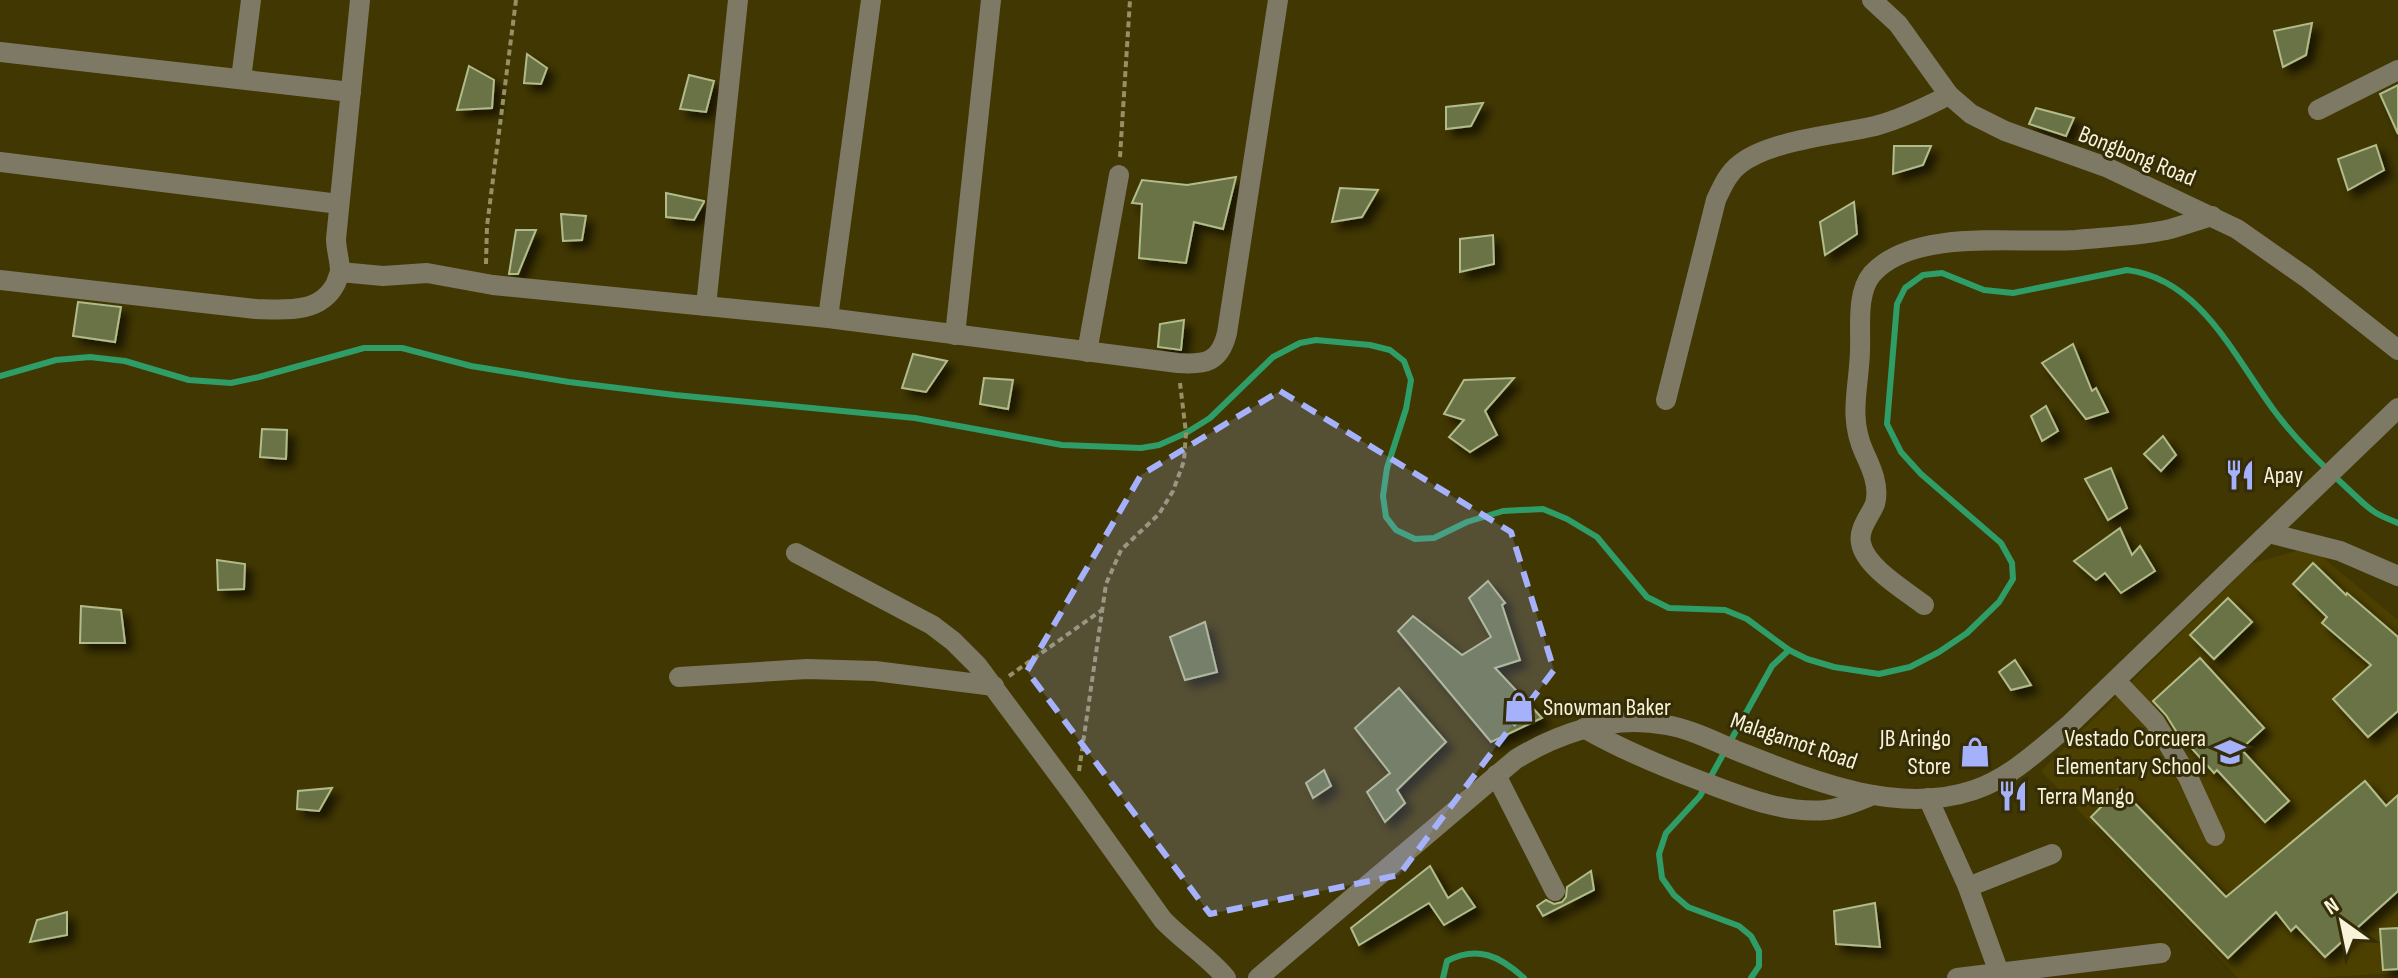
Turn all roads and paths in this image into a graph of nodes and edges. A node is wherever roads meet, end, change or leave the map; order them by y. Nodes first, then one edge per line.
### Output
1 (251, 0) edge
2 (360, 0) edge
3 (516, 0) edge
4 (738, 0) edge
5 (871, 0) edge
6 (991, 0) edge
7 (1130, 0) edge
8 (1278, 0) edge
9 (1872, 0) edge
10 (1895, 0) edge
11 (1898, 24) junction
12 (0, 52) edge
13 (2398, 70) edge
14 (241, 79) junction
15 (351, 92) junction
16 (1949, 95) junction
17 (2318, 110) dead end
18 (0, 162) edge
19 (1119, 175) joint
20 (339, 204) junction
21 (2212, 216) junction
22 (340, 272) junction
23 (0, 280) edge
24 (493, 285) junction
25 (706, 306) junction
26 (828, 318) junction
27 (955, 335) junction
28 (2398, 350) edge
29 (1087, 352) junction
30 (1178, 363) junction
31 (1666, 400) dead end
32 (2398, 408) edge
33 (2269, 533) junction
34 (796, 553) dead end
35 (2398, 576) edge
36 (1924, 605) dead end
37 (1102, 610) junction
38 (679, 677) dead end
39 (2116, 681) junction
40 (994, 686) junction
41 (1584, 728) junction
42 (1496, 775) junction
43 (1876, 794) junction
44 (1075, 797) junction
45 (1928, 798) junction
46 (2215, 836) dead end
47 (2052, 854) dead end
48 (1968, 887) junction
49 (1555, 891) dead end
50 (2161, 953) dead end
51 (2001, 976) edge
52 (1226, 978) edge
53 (1258, 978) edge
54 (1957, 978) edge

1 - 14 street
2 - 15 street
3 - 24 path
4 - 25 street
5 - 26 street
6 - 27 street
7 - 19 path
8 - 30 street
9 - 11 street, Bongbong Road
10 - 11 street
11 - 16 street, Bongbong Road
12 - 14 street
13 - 17 street
14 - 15 street
15 - 20 street
16 - 21 street, Bongbong Road
16 - 31 street
18 - 20 street
19 - 29 street
20 - 22 street
21 - 28 street, Bongbong Road
21 - 36 street
22 - 23 street
22 - 24 street
24 - 25 street
25 - 26 street
26 - 27 street
27 - 29 street
29 - 30 street
30 - 37 path
32 - 33 street, Malagamot Road
33 - 35 street
33 - 39 street, Malagamot Road
34 - 40 street
37 - 40 path
37 - 44 path
38 - 40 street
39 - 45 street, Malagamot Road
39 - 46 street
40 - 44 street
41 - 42 street, Malagamot Road
41 - 43 street, Malagamot Road
41 - 43 street
42 - 49 street
42 - 53 street, Malagamot Road
43 - 45 street, Malagamot Road
44 - 52 street
45 - 48 street
47 - 48 street
48 - 51 street
50 - 51 street
51 - 54 street

